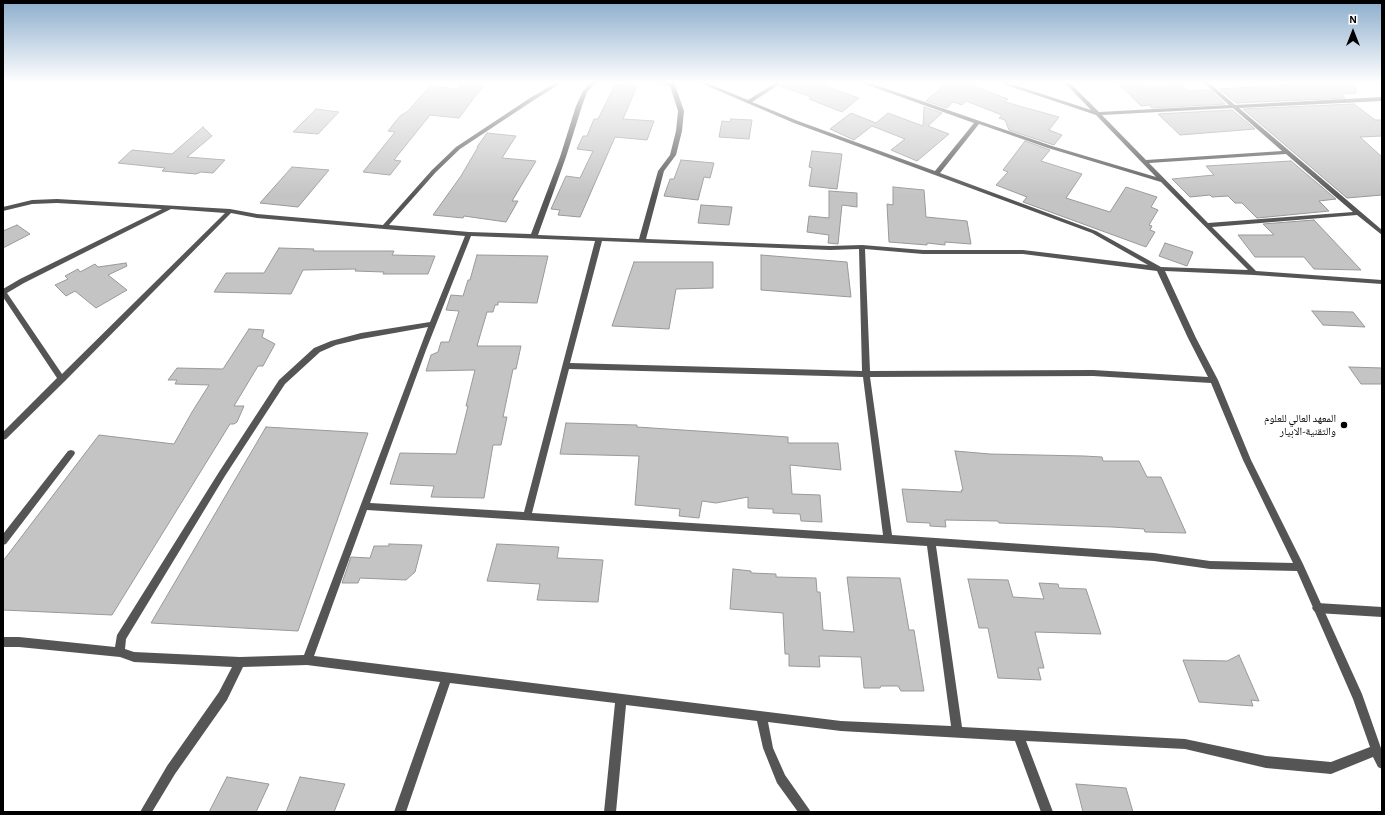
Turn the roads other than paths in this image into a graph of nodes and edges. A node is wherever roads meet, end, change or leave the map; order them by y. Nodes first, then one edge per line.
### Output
1 (500, 120) edge
2 (575, 120) edge
3 (680, 120) edge
4 (795, 120) edge
5 (969, 120) edge
6 (1103, 120) edge
7 (1250, 120) edge
8 (977, 123) junction
9 (1287, 152) junction
10 (1144, 162) junction
11 (936, 174) junction
12 (1163, 181) junction
13 (170, 208) junction
14 (3, 209) edge
15 (230, 211) junction
16 (1359, 213) junction
17 (1207, 225) junction
18 (385, 226) junction
19 (1382, 233) edge
20 (469, 234) junction
21 (534, 236) junction
22 (599, 239) junction
23 (642, 241) junction
24 (862, 247) junction
25 (1160, 269) junction
26 (1254, 274) junction
27 (1382, 282) edge
28 (3, 292) edge
29 (432, 324) junction
30 (566, 366) junction
31 (866, 374) junction
32 (62, 379) junction
33 (1214, 380) junction
34 (3, 437) edge
35 (71, 453) dead end
36 (364, 506) junction
37 (527, 516) junction
38 (888, 539) junction
39 (3, 541) edge
40 (931, 542) junction
41 (1300, 567) junction
42 (1317, 608) junction
43 (1382, 612) edge
44 (3, 642) edge
45 (120, 652) junction
46 (307, 660) junction
47 (240, 662) junction
48 (447, 677) junction
49 (621, 699) junction
50 (760, 716) junction
51 (957, 732) junction
52 (1018, 735) junction
53 (1376, 750) junction
54 (1382, 763) edge
55 (146, 812) edge
56 (400, 812) edge
57 (610, 812) edge
58 (805, 812) edge
59 (1047, 812) edge

1 - 18 street
2 - 21 street
3 - 23 street
4 - 11 street
5 - 8 street
6 - 10 street
7 - 9 street
8 - 11 street
8 - 12 street
9 - 10 street
9 - 16 street
10 - 12 street
11 - 25 street
12 - 17 street
13 - 14 street
13 - 15 street
13 - 28 street
15 - 18 street
15 - 32 street
16 - 17 street
16 - 19 street
17 - 26 street
18 - 20 street
20 - 21 street
20 - 29 street
21 - 22 street
22 - 23 street
22 - 30 street
23 - 24 street
24 - 25 street
24 - 31 street
25 - 26 street
25 - 33 street
26 - 27 street
28 - 32 street
29 - 36 street
29 - 45 street
30 - 31 street
30 - 37 street
31 - 33 street
31 - 38 street
32 - 34 street
33 - 41 street
35 - 39 street
36 - 37 street
36 - 46 street
37 - 38 street
38 - 40 street
40 - 41 street
40 - 51 street
41 - 42 street
42 - 43 street
42 - 53 street
44 - 45 street
45 - 47 street
46 - 47 street
46 - 48 street
47 - 55 street
48 - 49 street
48 - 56 street
49 - 50 street
49 - 57 street
50 - 51 street
50 - 58 street
51 - 52 street
52 - 53 street
52 - 59 street
53 - 54 street

